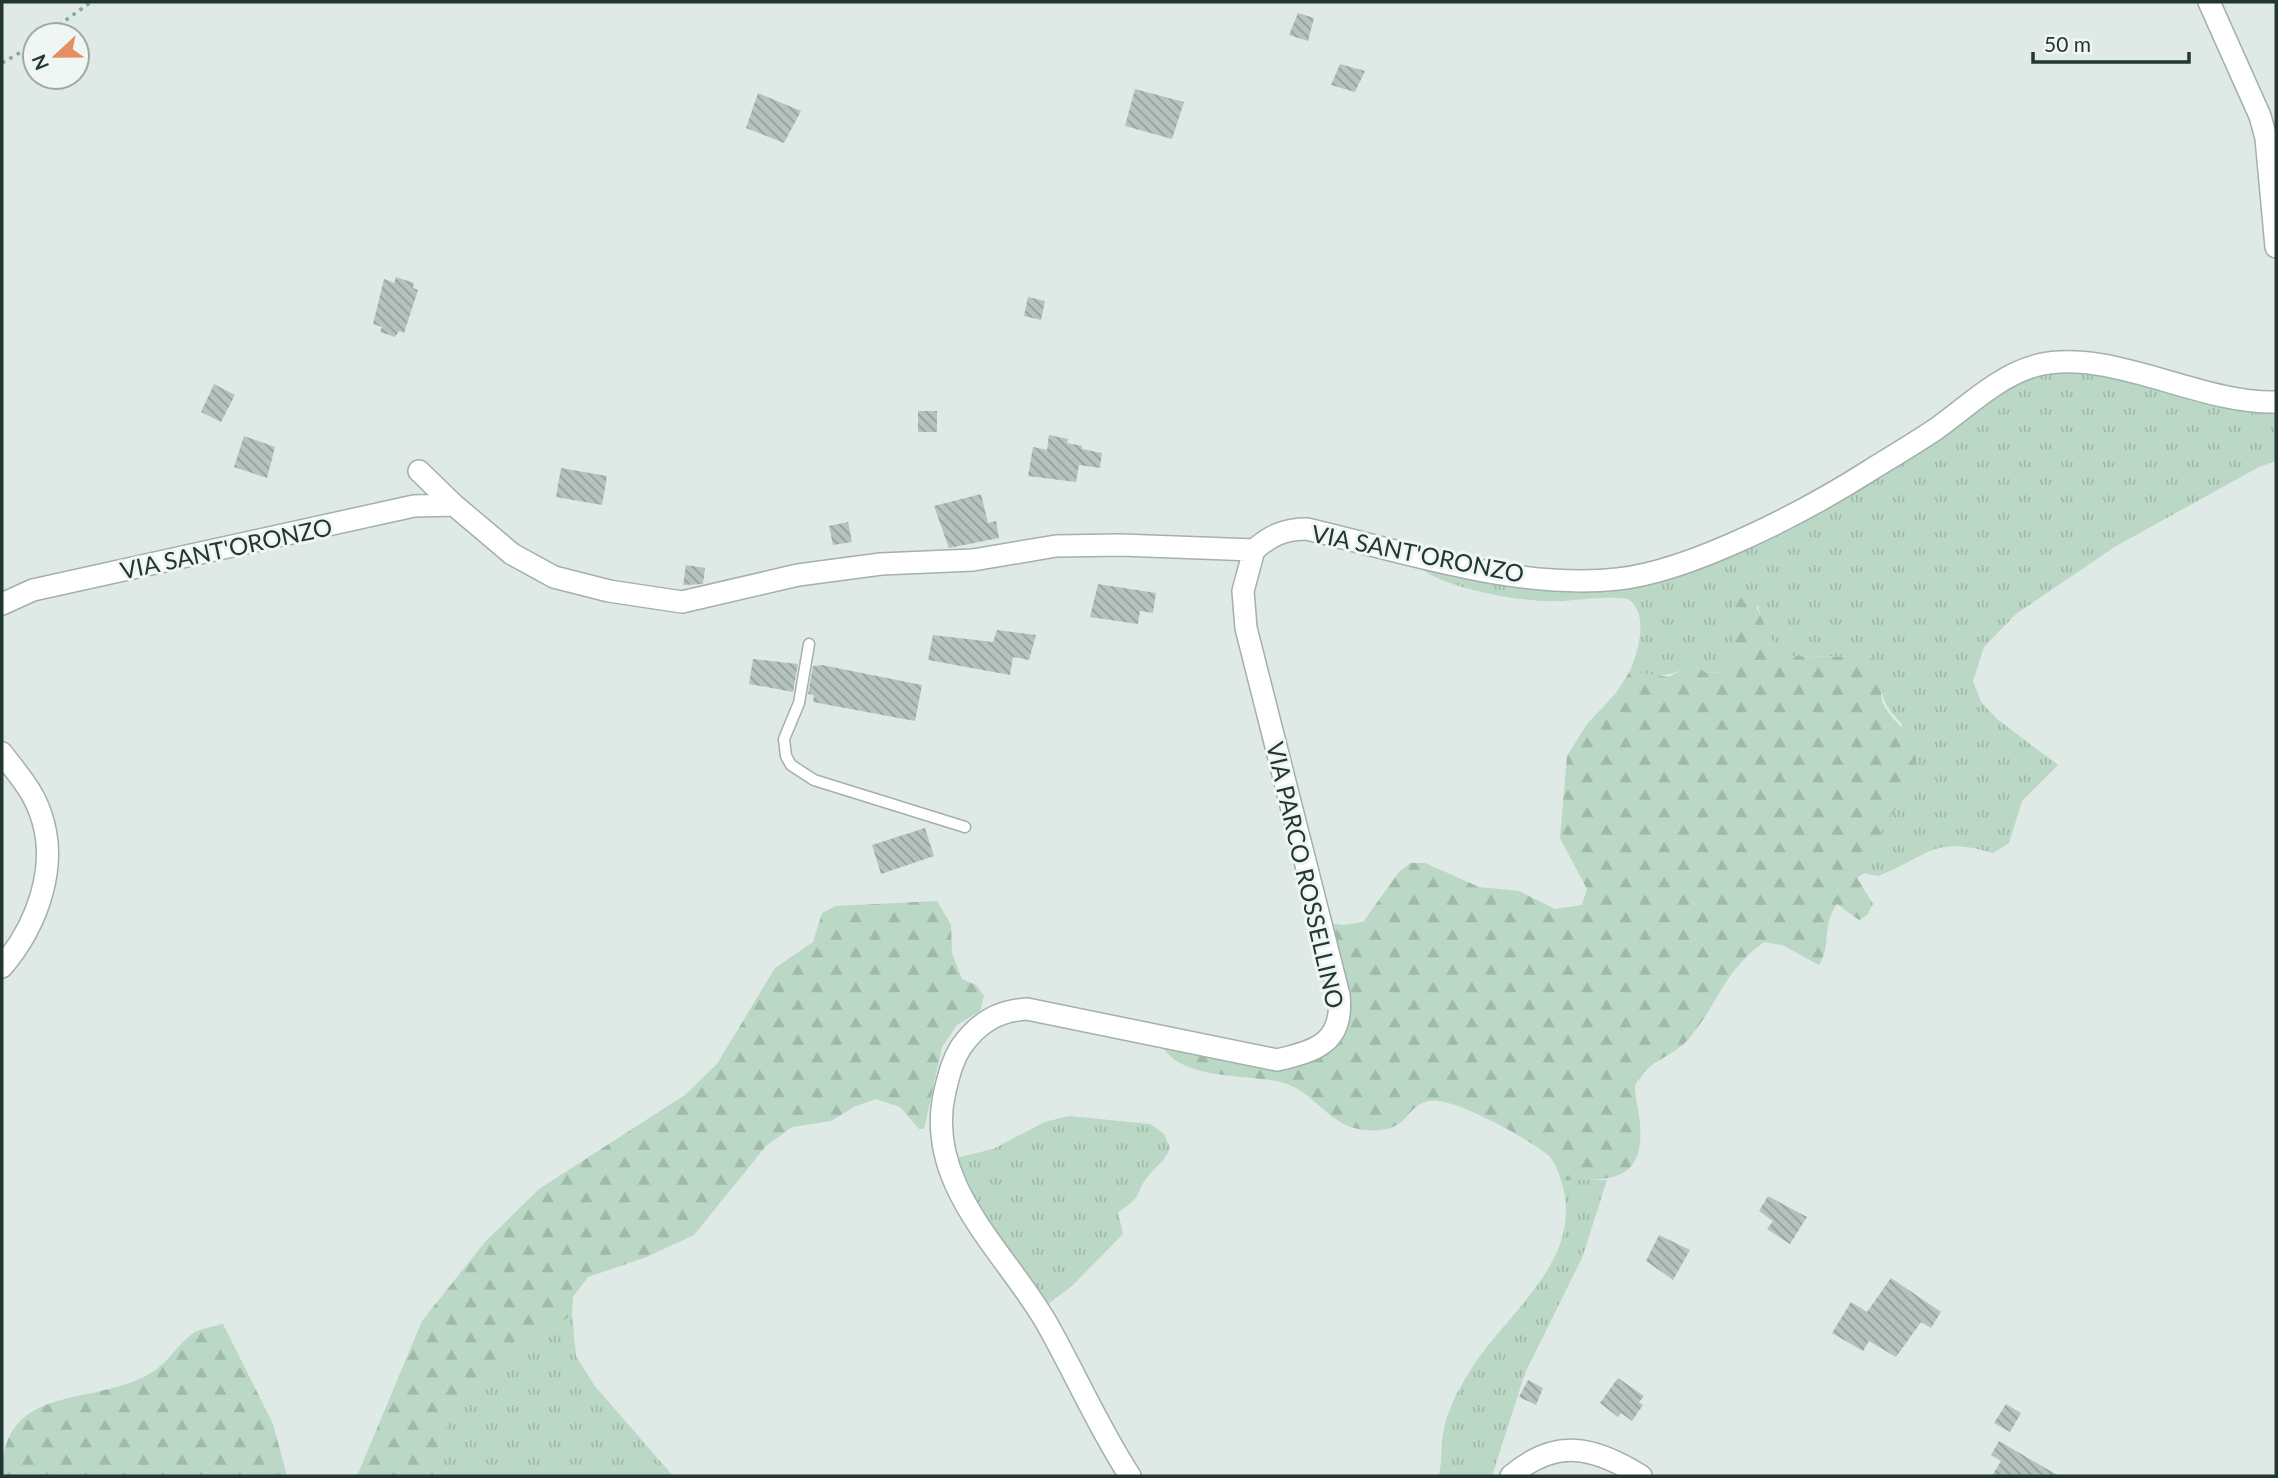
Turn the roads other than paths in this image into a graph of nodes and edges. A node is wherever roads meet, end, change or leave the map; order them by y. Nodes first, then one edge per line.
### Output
1 (2209, 2) edge
2 (2276, 247) edge
3 (2276, 402) edge
4 (418, 471) dead end
5 (454, 505) junction
6 (1254, 550) junction
7 (2, 604) edge
8 (809, 644) dead end
9 (2, 753) edge
10 (965, 827) dead end
11 (2, 967) edge
12 (1130, 1476) edge
13 (1511, 1476) edge
14 (1641, 1476) edge

1 - 2 street
3 - 6 street, VIA SANT'ORONZO
4 - 5 street
5 - 6 street
5 - 7 street, VIA SANT'ORONZO
6 - 12 street, VIA PARCO ROSSELLINO
8 - 10 lane
9 - 11 street
13 - 14 street

